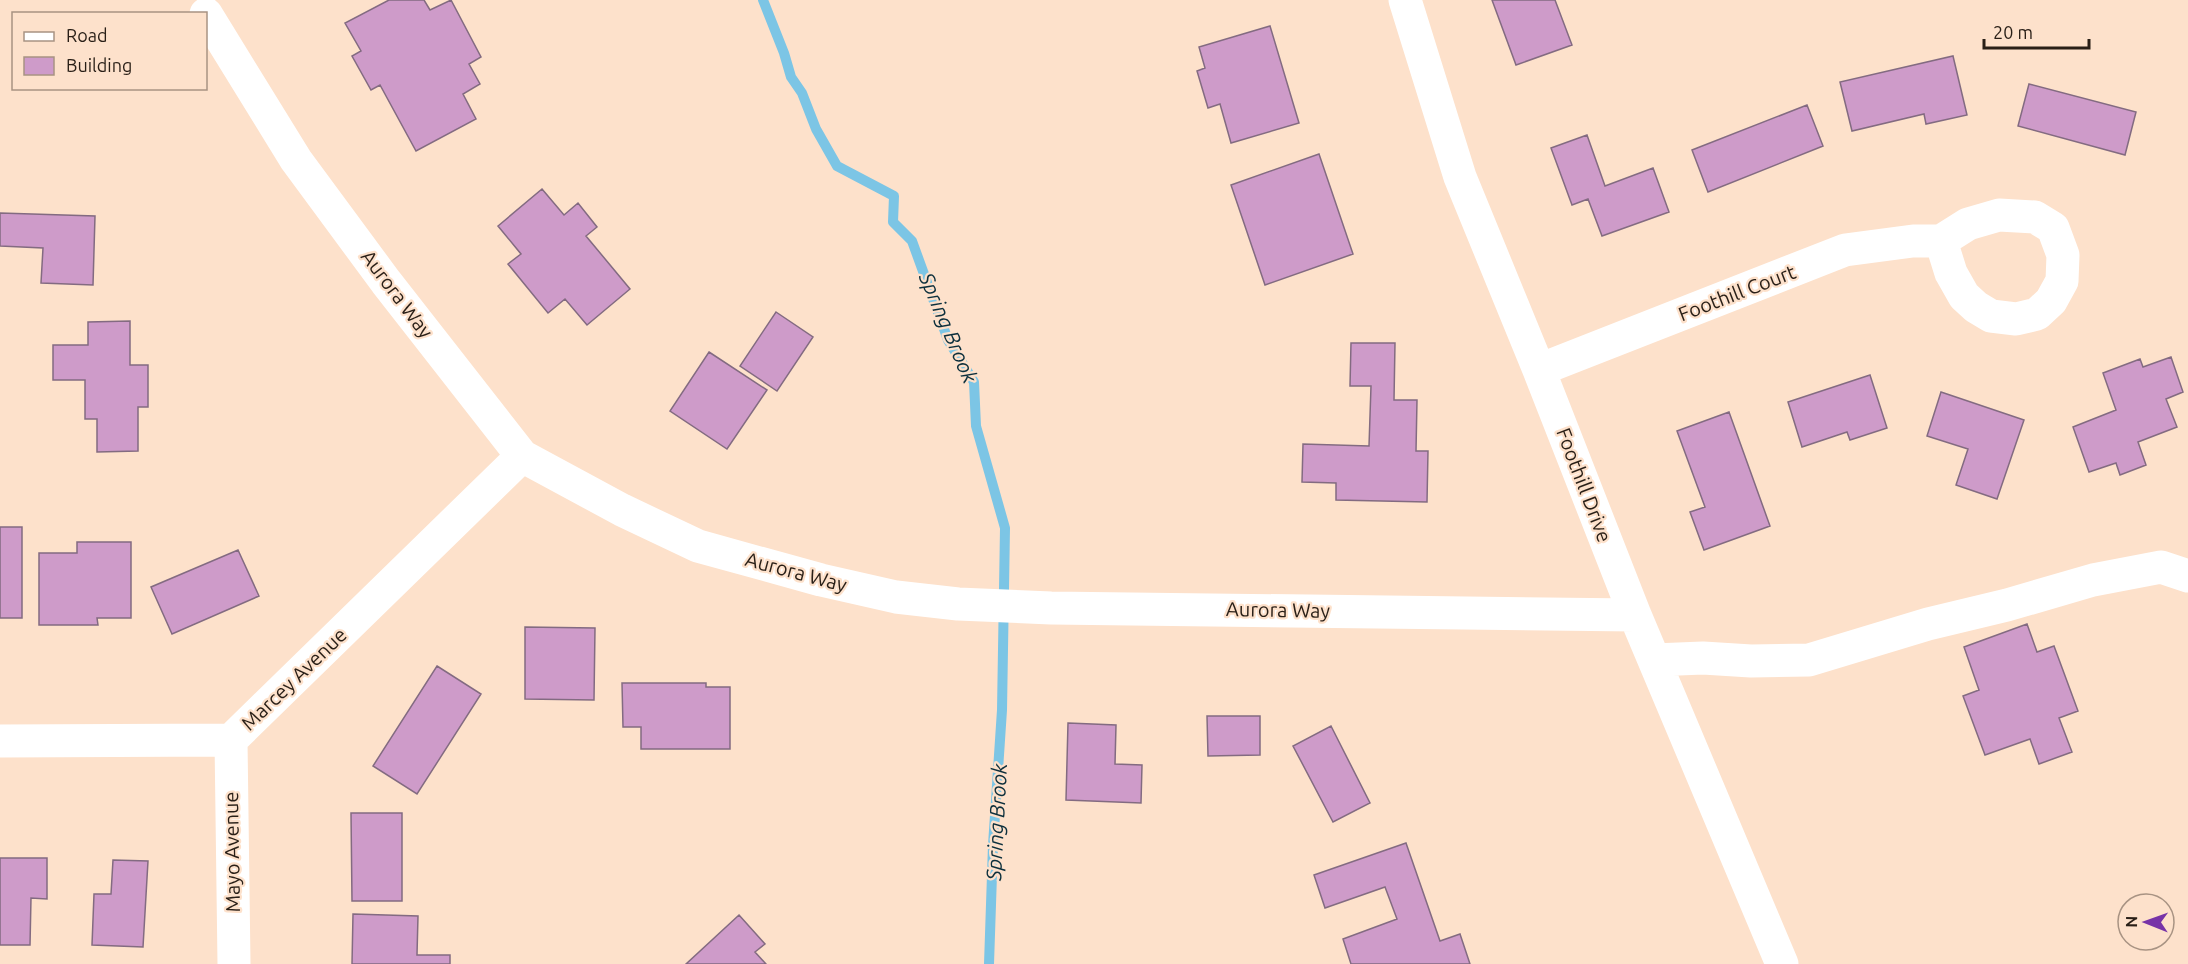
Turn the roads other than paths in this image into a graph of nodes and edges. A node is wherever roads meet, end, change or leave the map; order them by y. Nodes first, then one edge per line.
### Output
1 (1405, 0) edge
2 (207, 17) edge
3 (1941, 242) dead end
4 (1539, 370) junction
5 (522, 456) junction
6 (2188, 576) edge
7 (1635, 615) junction
8 (1654, 660) junction
9 (231, 740) junction
10 (0, 741) edge
11 (234, 964) edge
12 (1782, 964) edge

1 - 4 street, Foothill Drive
2 - 5 street, Aurora Way
3 - 4 street, Foothill Court
4 - 7 street, Foothill Drive
5 - 7 street, Aurora Way
5 - 9 street, Marcey Avenue
6 - 8 street
7 - 8 street, Foothill Drive
8 - 12 street, Foothill Drive
9 - 10 street, Marcey Avenue
9 - 11 street, Mayo Avenue

